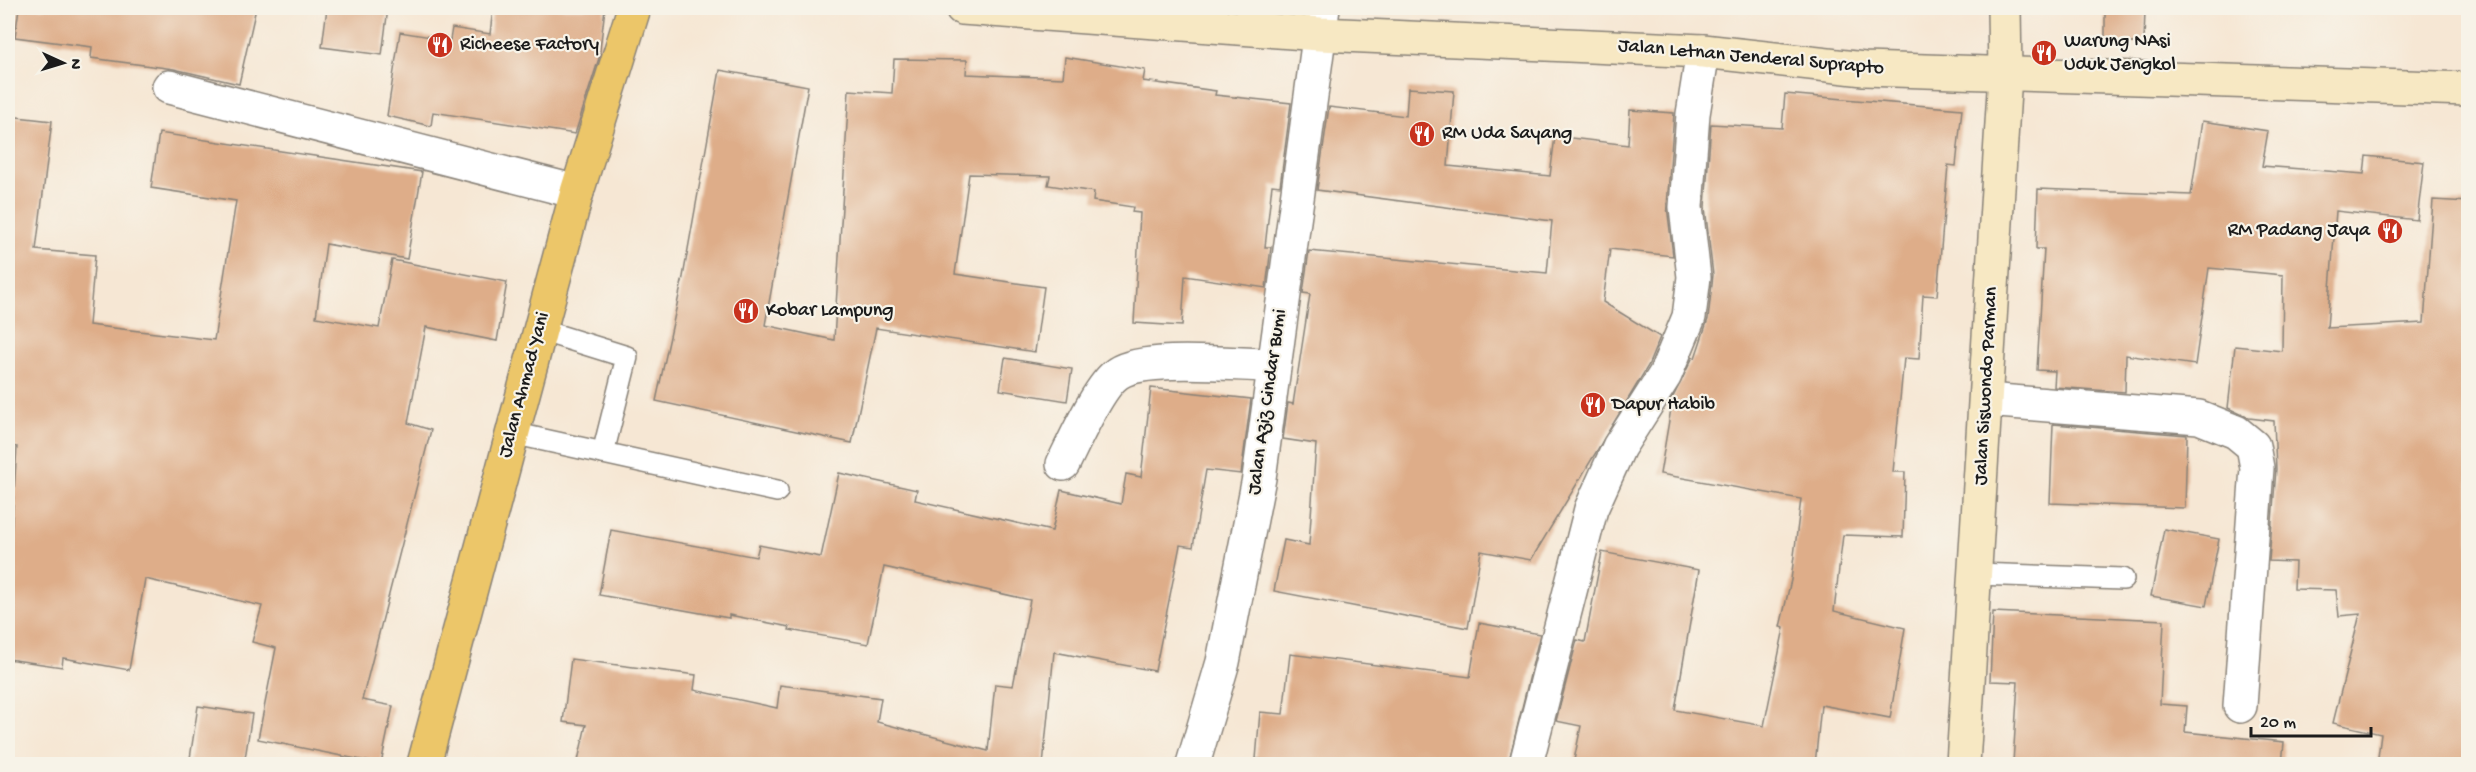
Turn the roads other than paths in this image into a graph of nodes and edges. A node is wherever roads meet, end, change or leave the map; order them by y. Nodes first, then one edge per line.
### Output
1 (634, 8) edge
2 (962, 8) edge
3 (2004, 8) edge
4 (1321, 21) edge
5 (1703, 51) junction
6 (2005, 74) junction
7 (169, 87) dead end
8 (2469, 89) edge
9 (577, 192) junction
10 (540, 330) junction
11 (1274, 365) junction
12 (1986, 400) junction
13 (512, 433) junction
14 (603, 453) junction
15 (1063, 464) dead end
16 (777, 490) dead end
17 (1976, 574) junction
18 (2123, 579) dead end
19 (2240, 705) dead end
20 (424, 765) edge
21 (1193, 765) edge
22 (1526, 765) edge
23 (1963, 765) edge

1 - 9 main road, Jalan Ahmad Yani
2 - 4 street, Jalan Letnan Jenderal Suprapto
3 - 6 street, Jalan Siswondo Parman
4 - 5 street, Jalan Letnan Jenderal Suprapto
4 - 11 street, Jalan Aziz Cindar Bumi
5 - 6 street, Jalan Letnan Jenderal Suprapto
5 - 22 street
6 - 8 street, Jalan Letnan Jenderal Suprapto
6 - 12 street, Jalan Siswondo Parman
7 - 9 street
9 - 10 main road, Jalan Ahmad Yani
10 - 13 main road, Jalan Ahmad Yani
10 - 14 lane
11 - 15 street
11 - 21 street, Jalan Aziz Cindar Bumi
12 - 17 street, Jalan Siswondo Parman
12 - 19 street
13 - 14 lane
13 - 20 main road, Jalan Ahmad Yani
14 - 16 lane
17 - 18 lane
17 - 23 street, Jalan Siswondo Parman

